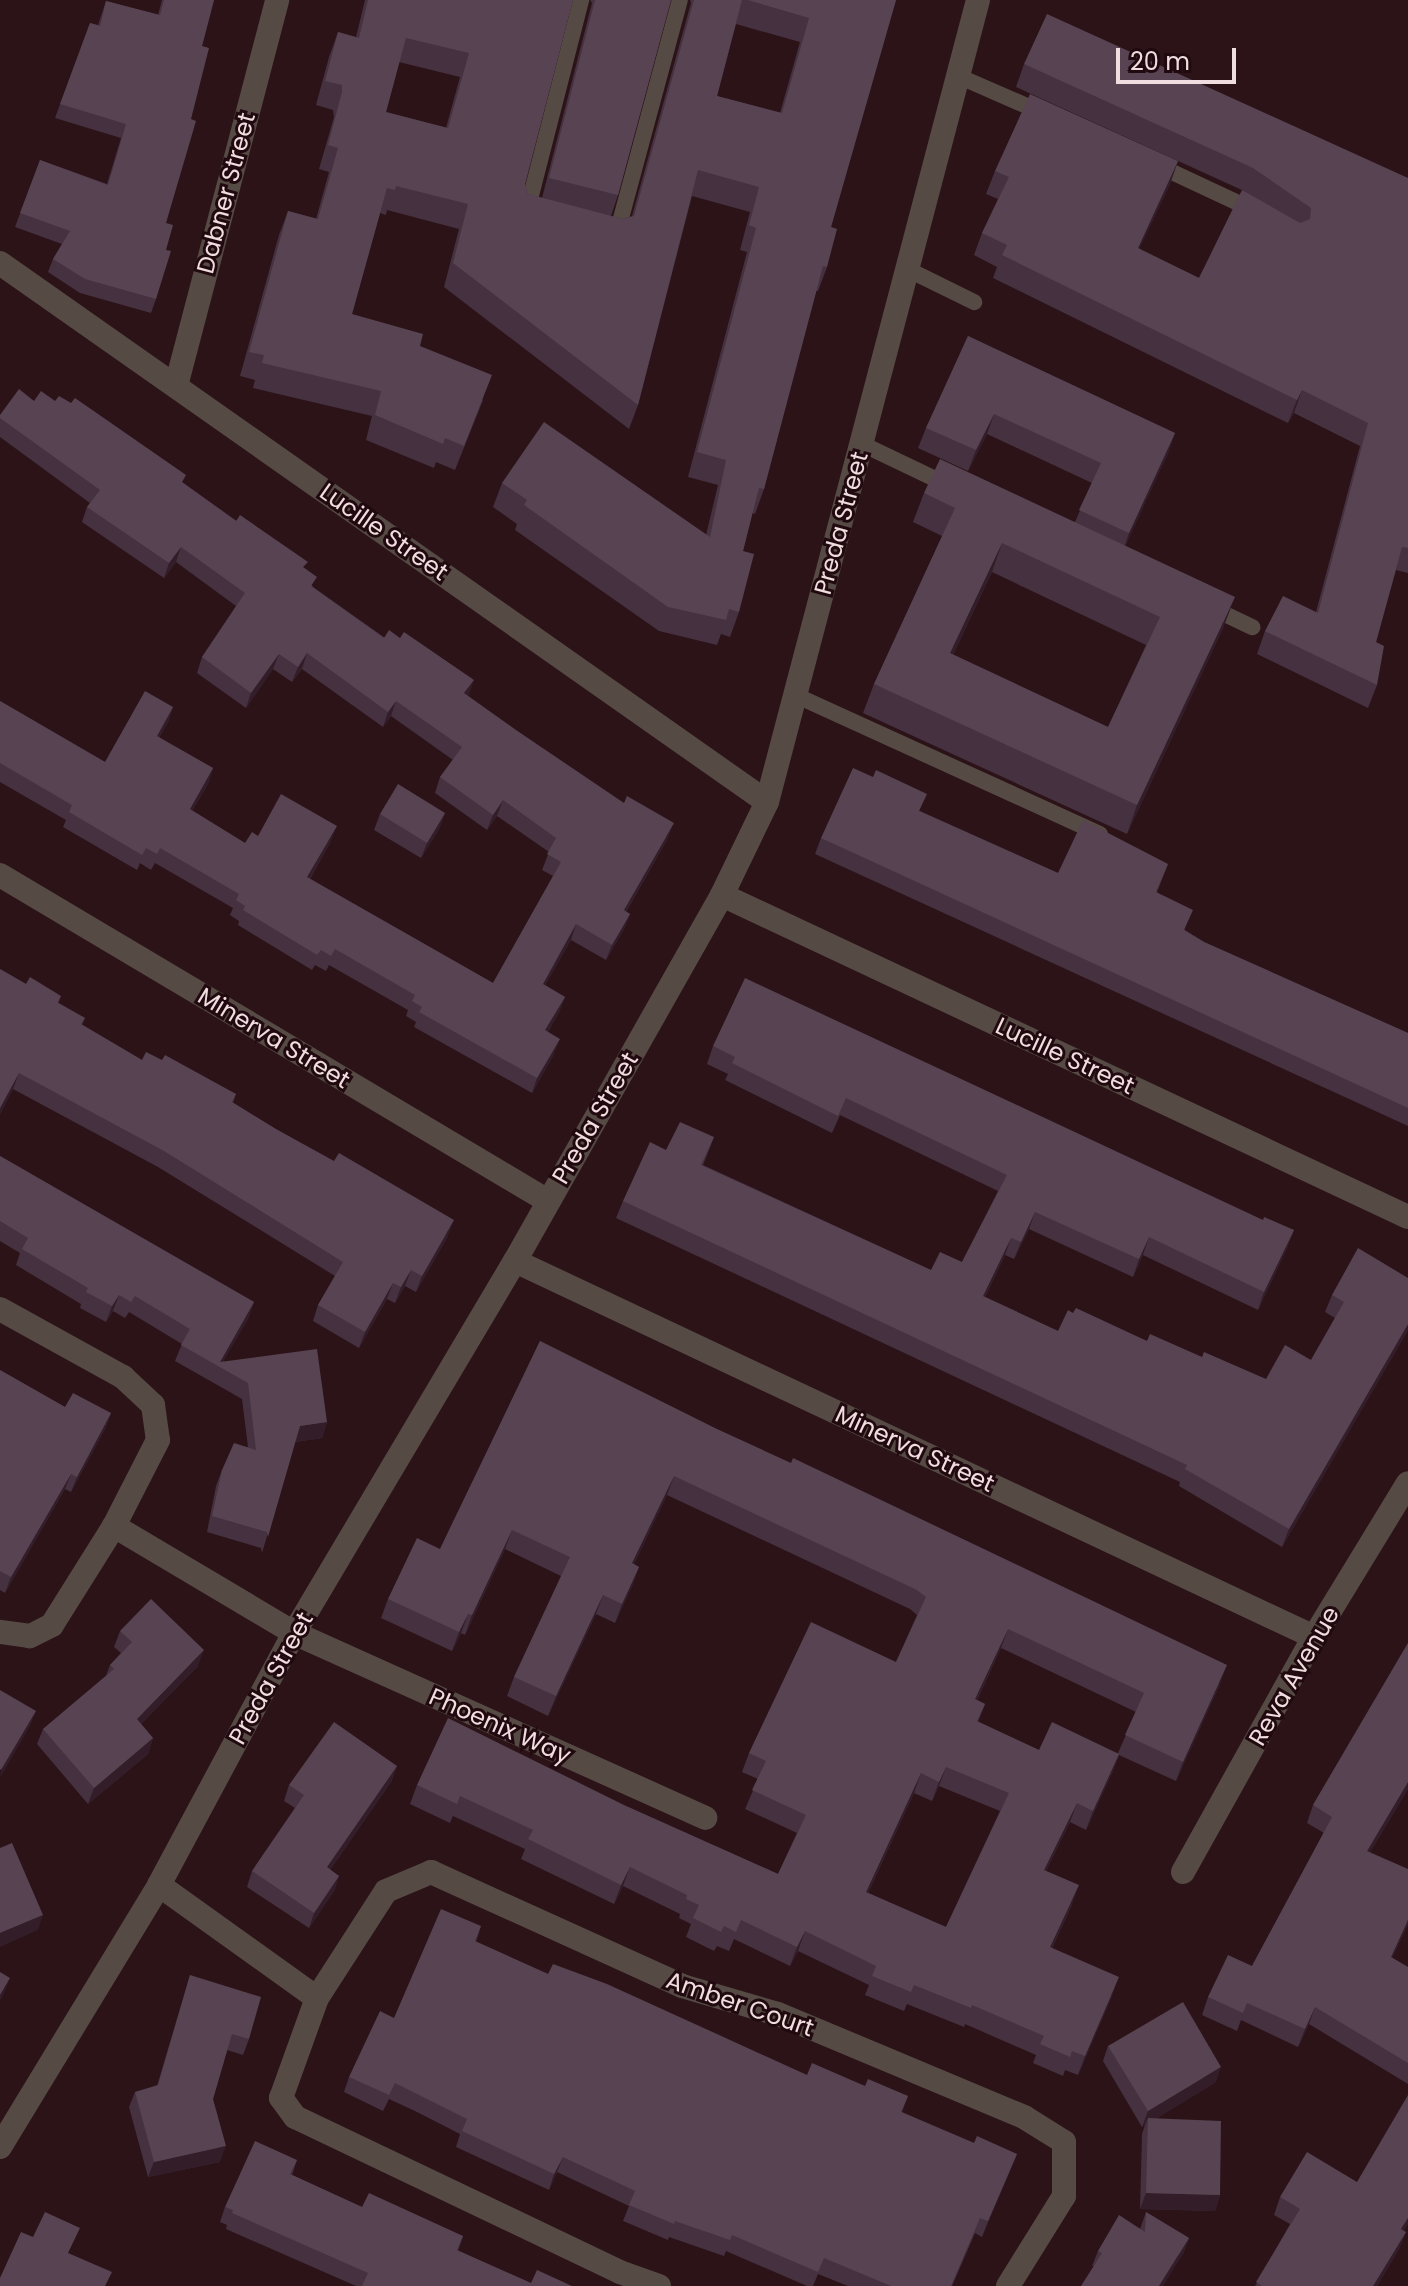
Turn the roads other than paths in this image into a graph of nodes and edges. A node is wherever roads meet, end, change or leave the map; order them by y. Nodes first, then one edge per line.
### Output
1 (277, 0) edge
2 (581, 0) edge
3 (680, 0) edge
4 (978, 0) edge
5 (958, 76) junction
6 (1056, 118) edge
7 (1137, 156) edge
8 (542, 215) edge
9 (1270, 220) edge
10 (602, 229) edge
11 (0, 263) edge
12 (907, 269) junction
13 (974, 302) dead end
14 (176, 386) junction
15 (862, 444) junction
16 (963, 492) edge
17 (1194, 600) edge
18 (1252, 627) dead end
19 (795, 695) junction
20 (767, 802) junction
21 (1114, 840) edge
22 (0, 875) edge
23 (722, 895) junction
24 (548, 1201) junction
25 (1408, 1217) edge
26 (515, 1261) junction
27 (0, 1309) edge
28 (1408, 1483) edge
29 (114, 1526) junction
30 (0, 1632) edge
31 (294, 1633) junction
32 (1314, 1637) junction
33 (705, 1818) dead end
34 (1183, 1872) dead end
35 (159, 1885) junction
36 (317, 1998) junction
37 (0, 2147) edge
38 (659, 2286) edge
39 (1008, 2286) edge

1 - 14 street, Dabner Street
2 - 8 lane
3 - 10 lane
4 - 5 street, Preda Street
5 - 6 lane
5 - 12 street, Preda Street
7 - 9 lane
11 - 14 street, Lucille Street
12 - 13 lane
12 - 15 street, Preda Street
14 - 20 street, Lucille Street
15 - 16 lane
15 - 19 street, Preda Street
17 - 18 lane
19 - 20 street, Preda Street
19 - 21 lane
20 - 23 street, Preda Street
22 - 24 street, Minerva Street
23 - 24 street, Preda Street
23 - 25 street, Lucille Street
24 - 26 street, Preda Street
26 - 31 street, Preda Street
26 - 32 street, Minerva Street
27 - 29 street
28 - 32 street, Reva Avenue
29 - 30 street
29 - 31 street, Phoenix Way
31 - 33 street, Phoenix Way
31 - 35 street, Preda Street
32 - 34 street, Reva Avenue
35 - 36 street
35 - 37 street, Preda Street
36 - 38 street, Amber Court
36 - 39 street, Amber Court

